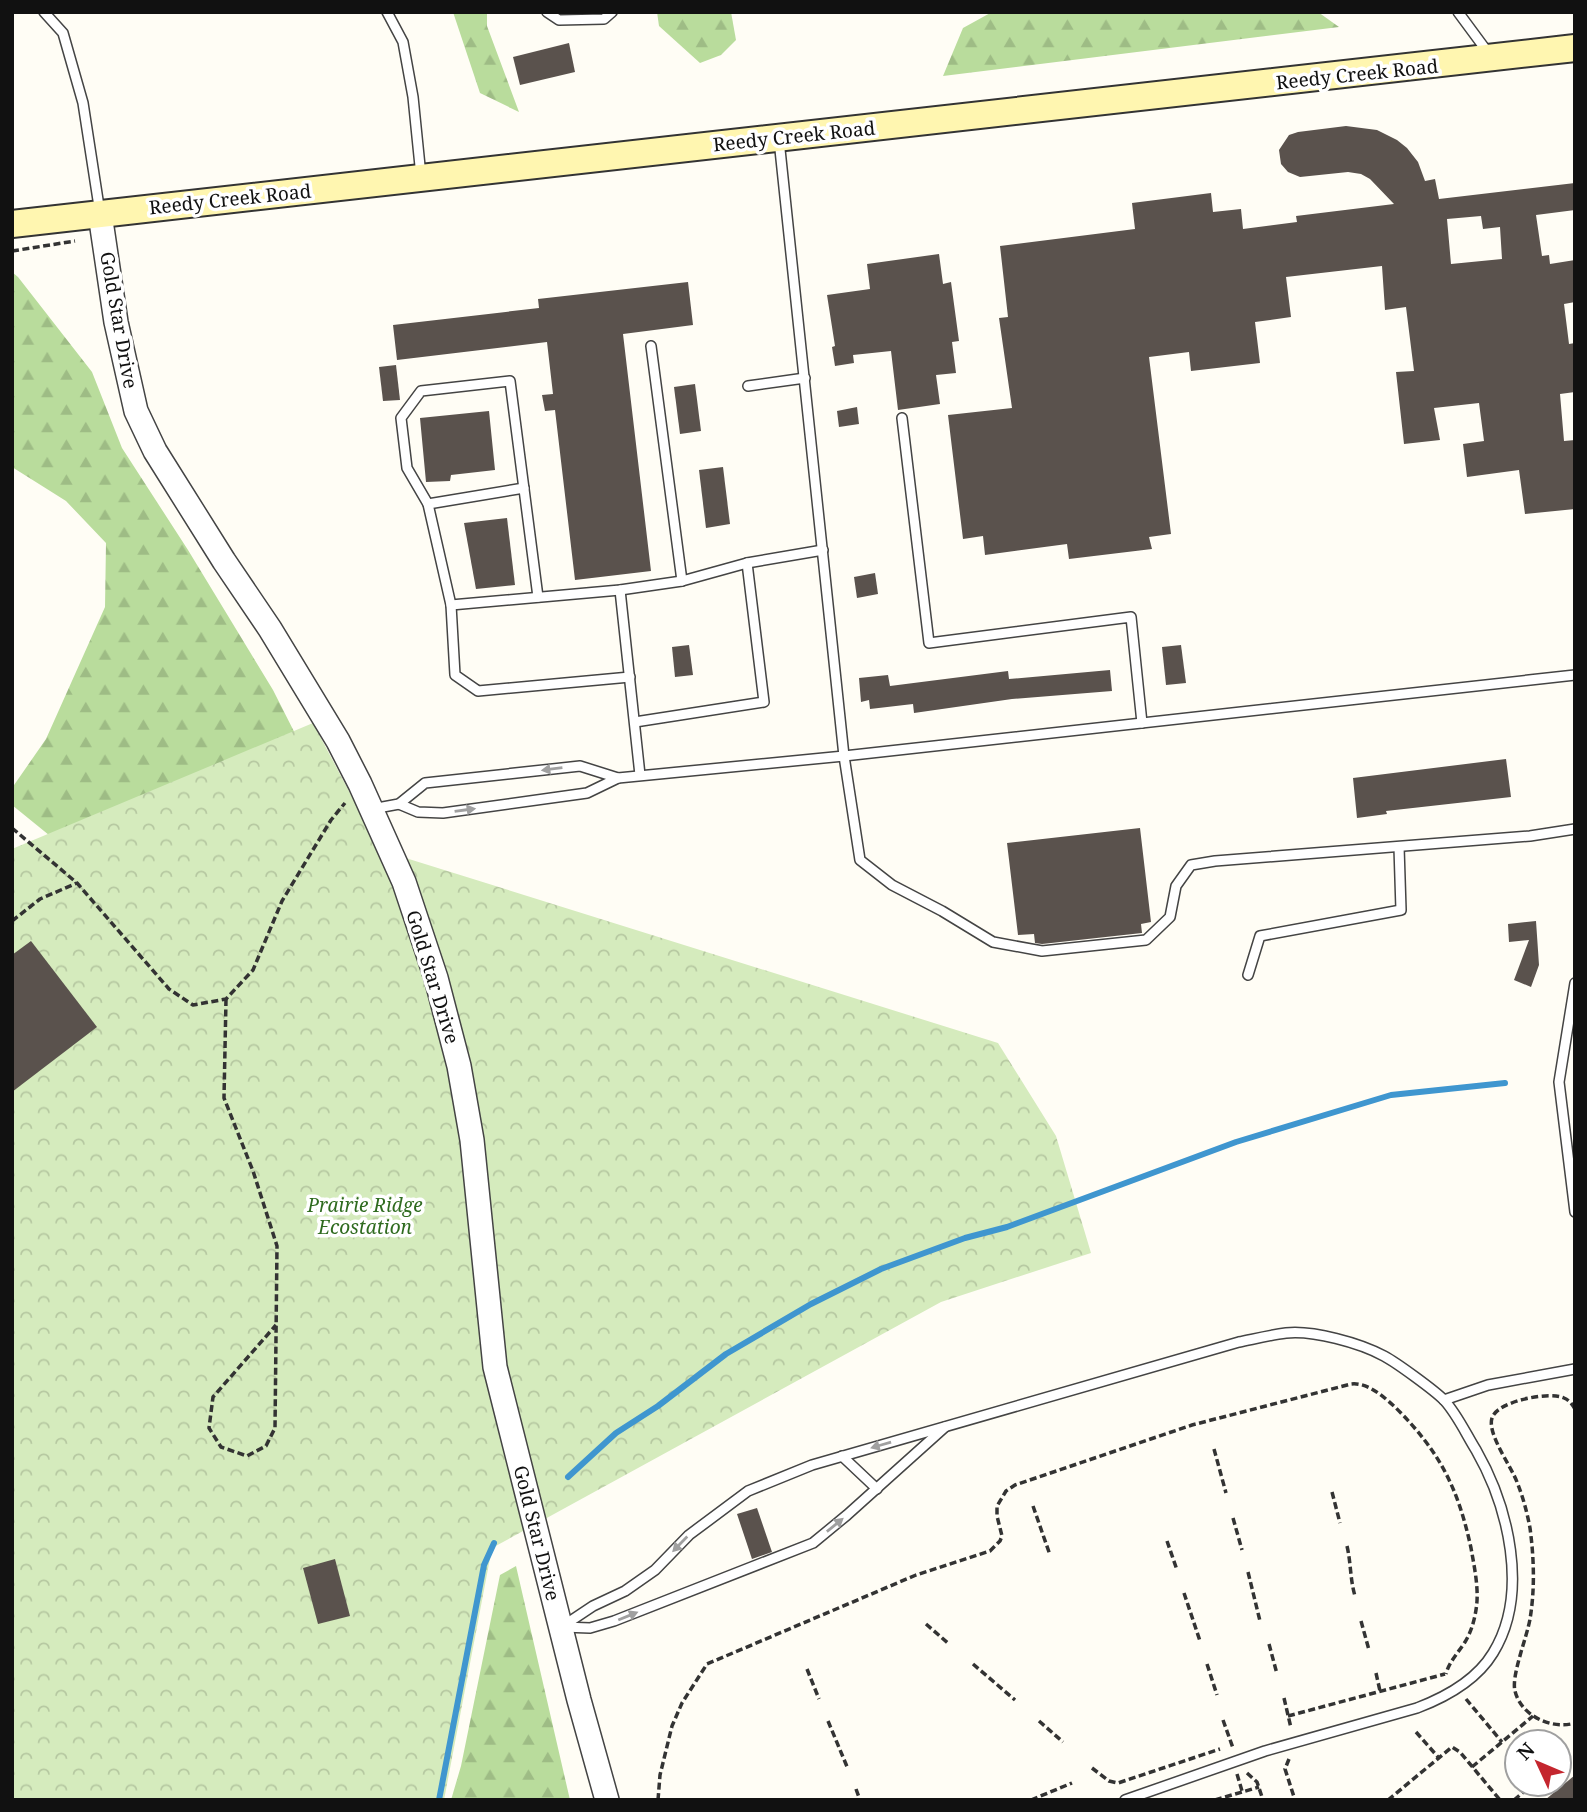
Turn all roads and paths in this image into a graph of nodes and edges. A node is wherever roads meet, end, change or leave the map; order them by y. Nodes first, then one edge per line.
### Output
1 (44, 12) edge
2 (387, 12) edge
3 (547, 12) edge
4 (612, 12) edge
5 (1458, 12) edge
6 (1575, 48) edge
7 (1492, 59) junction
8 (779, 138) junction
9 (421, 177) junction
10 (100, 214) junction
11 (12, 224) edge
12 (78, 239) dead end
13 (12, 251) edge
14 (651, 346) dead end
15 (805, 378) junction
16 (748, 386) dead end
17 (902, 418) dead end
18 (524, 488) junction
19 (428, 504) junction
20 (823, 550) junction
21 (747, 563) junction
22 (682, 581) junction
23 (620, 590) junction
24 (538, 597) junction
25 (451, 606) junction
26 (1575, 675) edge
27 (630, 677) junction
28 (635, 722) junction
29 (1142, 723) junction
30 (844, 756) junction
31 (640, 775) junction
32 (618, 778) junction
33 (360, 784) junction
34 (399, 804) junction
35 (372, 808) junction
36 (12, 828) edge
37 (1575, 829) edge
38 (1399, 847) junction
39 (77, 883) junction
40 (12, 921) edge
41 (1248, 975) dead end
42 (1575, 983) edge
43 (226, 999) junction
44 (1575, 1212) edge
45 (276, 1325) junction
46 (1575, 1369) edge
47 (1561, 1386) dead end
48 (1556, 1396) junction
49 (1444, 1400) junction
50 (1575, 1409) edge
51 (947, 1426) junction
52 (1214, 1449) dead end
53 (842, 1456) junction
54 (877, 1489) junction
55 (1332, 1492) dead end
56 (1226, 1493) dead end
57 (1033, 1506) dead end
58 (1233, 1518) dead end
59 (1340, 1523) dead end
60 (1167, 1541) dead end
61 (1347, 1546) dead end
62 (1242, 1550) dead end
63 (1050, 1555) dead end
64 (1177, 1570) dead end
65 (1248, 1572) dead end
66 (1184, 1593) dead end
67 (1355, 1596) dead end
68 (1260, 1621) dead end
69 (1361, 1621) dead end
70 (926, 1624) dead end
71 (561, 1627) junction
72 (1200, 1641) dead end
73 (948, 1644) dead end
74 (1269, 1644) dead end
75 (1369, 1650) dead end
76 (973, 1664) dead end
77 (1207, 1664) dead end
78 (807, 1669) dead end
79 (1277, 1674) dead end
80 (1376, 1674) dead end
81 (1446, 1674) junction
82 (1451, 1680) dead end
83 (1380, 1691) junction
84 (1217, 1695) dead end
85 (1283, 1698) dead end
86 (819, 1699) dead end
87 (1466, 1699) dead end
88 (1014, 1700) dead end
89 (1288, 1716) junction
90 (1533, 1716) junction
91 (1223, 1720) dead end
92 (828, 1721) dead end
93 (1039, 1721) dead end
94 (1575, 1723) edge
95 (1292, 1730) dead end
96 (1416, 1732) dead end
97 (1063, 1742) dead end
98 (1502, 1742) junction
99 (1295, 1756) dead end
100 (1438, 1758) junction
101 (1472, 1767) junction
102 (1092, 1768) dead end
103 (848, 1769) dead end
104 (1072, 1783) dead end
105 (1259, 1787) junction
106 (856, 1789) dead end
107 (1242, 1791) junction
108 (607, 1800) edge
109 (658, 1800) edge
110 (860, 1800) edge
111 (1031, 1800) edge
112 (1125, 1800) edge
113 (1215, 1800) edge
114 (1263, 1800) edge
115 (1295, 1800) edge
116 (1388, 1800) edge
117 (1500, 1800) edge

1 - 10 lane
2 - 9 lane
3 - 4 lane
5 - 7 lane
6 - 7 main road, Reedy Creek Road
7 - 8 main road, Reedy Creek Road
8 - 9 main road, Reedy Creek Road
8 - 15 lane
9 - 10 main road, Reedy Creek Road
10 - 11 main road, Reedy Creek Road
10 - 33 street, Gold Star Drive
12 - 13 path
14 - 22 lane
15 - 16 lane
15 - 20 lane
17 - 29 lane
18 - 19 lane
18 - 19 lane
18 - 24 lane
19 - 25 lane
20 - 21 lane
20 - 30 lane
21 - 22 lane
21 - 28 lane
22 - 23 lane
23 - 24 lane
23 - 27 lane
24 - 25 lane
25 - 27 lane
26 - 29 lane
27 - 28 lane
28 - 31 lane
29 - 30 lane
30 - 31 lane
30 - 38 lane
31 - 32 lane
34 -> 32 lane
32 -> 34 lane
33 - 35 street, Gold Star Drive
33 - 43 path
34 - 35 lane
35 - 71 street, Gold Star Drive
36 - 39 path
37 - 38 lane
38 - 41 lane
39 - 40 path
39 - 43 path
42 - 44 lane
43 - 45 path
45 - 45 path
46 - 49 lane
47 - 48 path
48 - 50 path
48 - 90 path
49 - 51 lane
49 - 112 lane
51 -> 53 lane
51 - 54 lane
52 - 56 path
53 - 54 lane
53 -> 71 lane
71 -> 54 lane
55 - 59 path
57 - 63 path
58 - 62 path
60 - 64 path
61 - 67 path
65 - 68 path
66 - 72 path
69 - 75 path
70 - 73 path
71 - 108 street, Gold Star Drive
74 - 79 path
76 - 88 path
77 - 84 path
78 - 86 path
80 - 83 path
81 - 82 path
81 - 83 path
81 - 109 path
83 - 89 path
85 - 89 path
87 - 98 path
89 - 95 path
90 - 94 path
90 - 98 path
91 - 102 path
92 - 103 path
93 - 97 path
96 - 100 path
98 - 101 path
99 - 115 path
100 - 101 path
100 - 116 path
101 - 117 path
104 - 111 path
105 - 107 path
105 - 107 path
105 - 114 path
106 - 110 path
107 - 113 path

